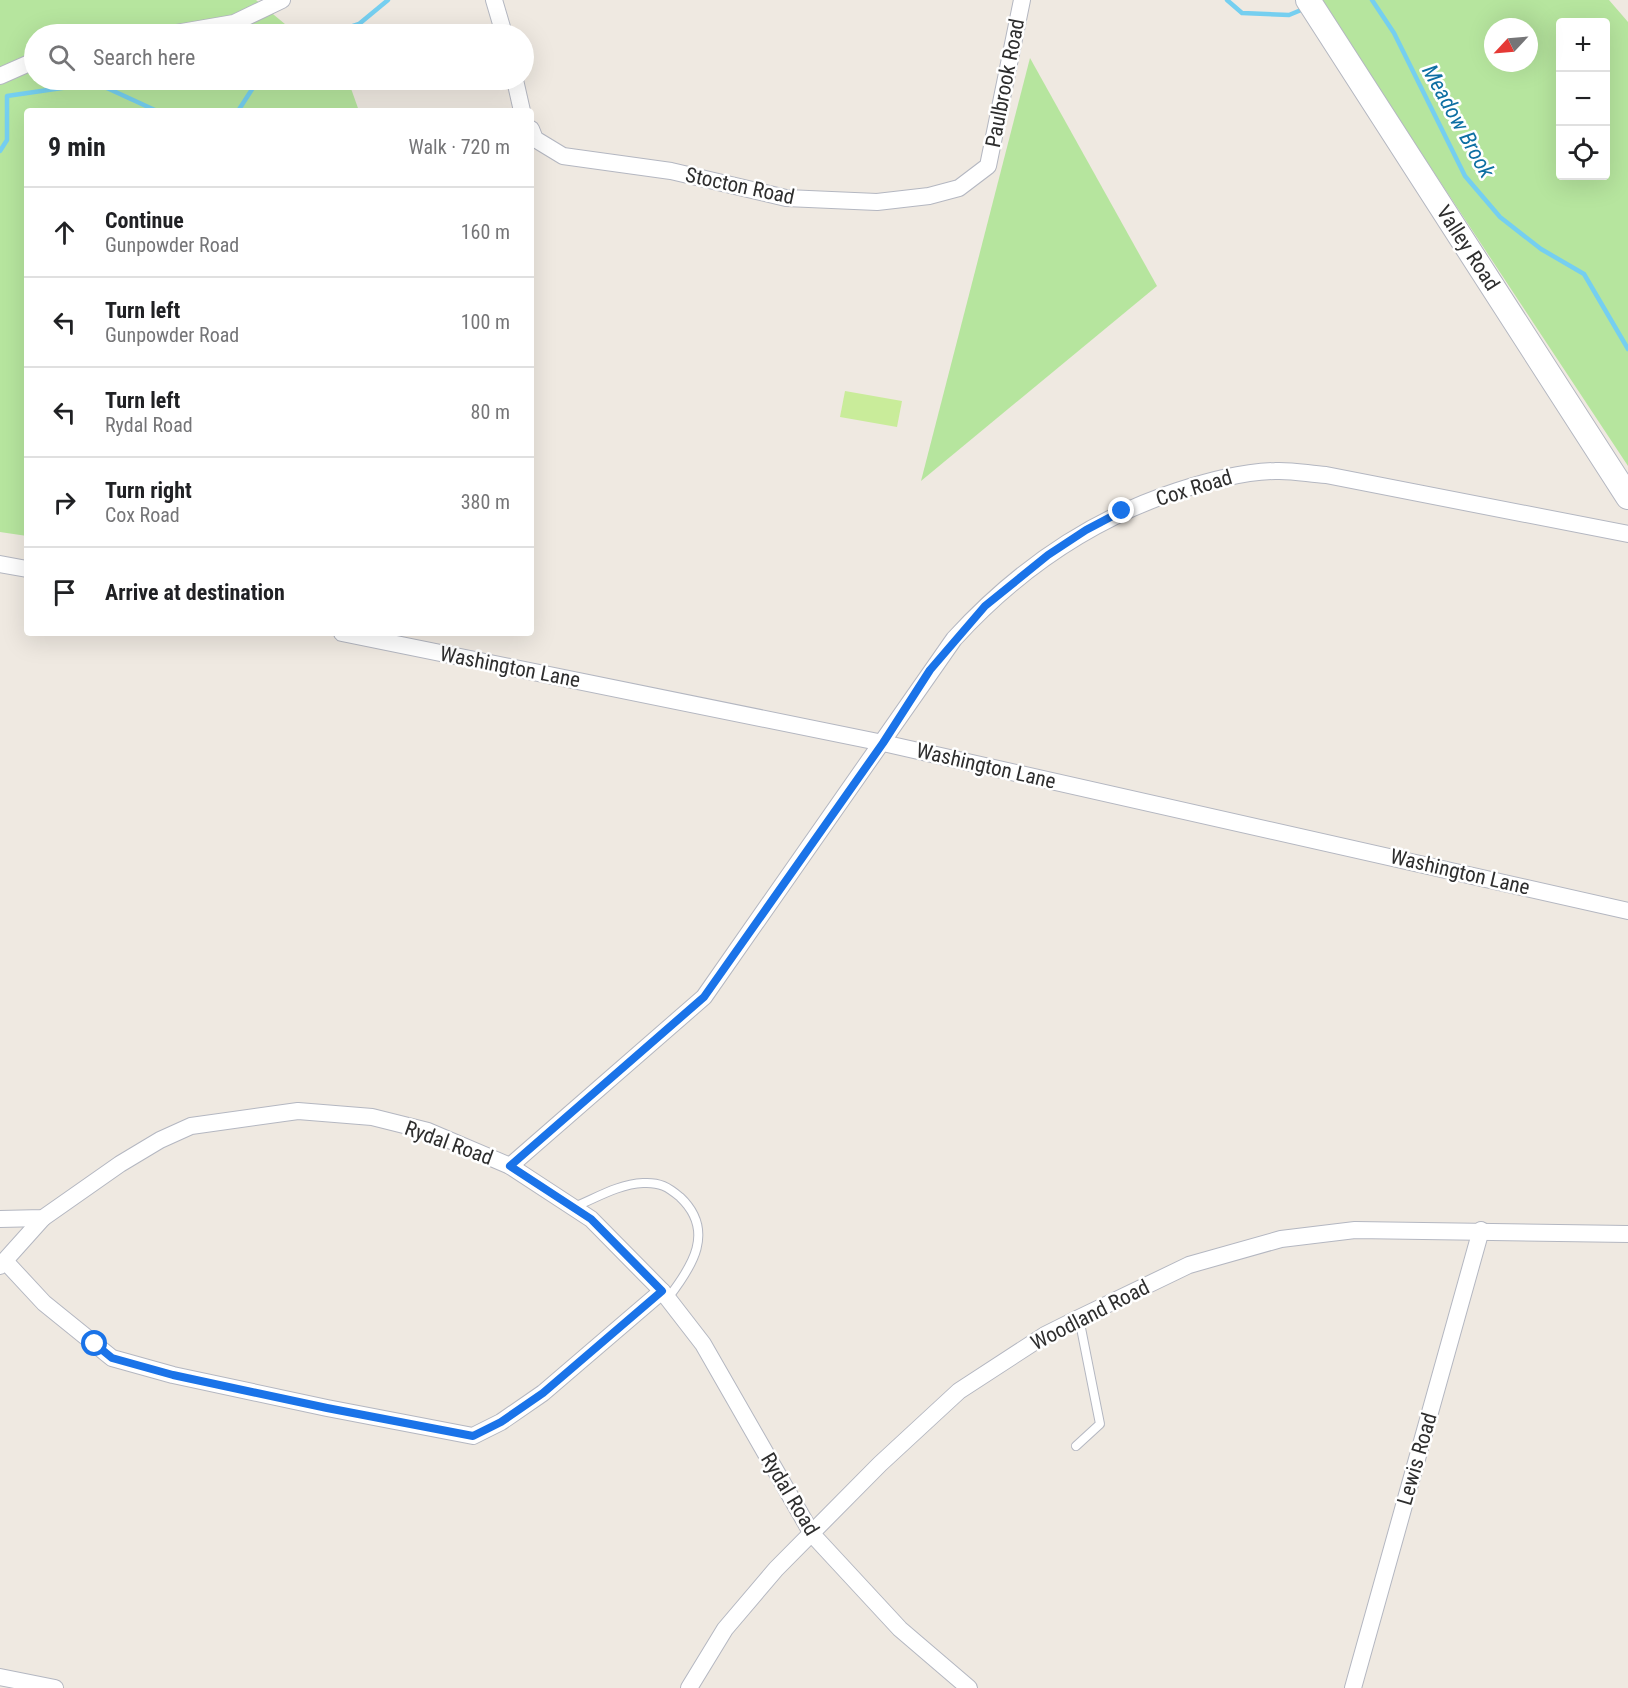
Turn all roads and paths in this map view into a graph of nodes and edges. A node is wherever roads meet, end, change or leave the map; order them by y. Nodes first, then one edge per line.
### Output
1 (282, 0) edge
2 (494, 0) edge
3 (1022, 0) edge
4 (1314, 10) edge
5 (228, 24) edge
6 (501, 24) edge
7 (24, 65) edge
8 (0, 76) edge
9 (517, 90) edge
10 (521, 108) edge
11 (534, 135) edge
12 (988, 166) joint
13 (1628, 497) edge
14 (1628, 534) edge
15 (0, 564) edge
16 (24, 568) edge
17 (357, 636) edge
18 (883, 743) junction
19 (1628, 911) edge
20 (510, 1166) junction
21 (574, 1208) junction
22 (43, 1218) junction
23 (0, 1219) edge
24 (1481, 1230) junction
25 (1628, 1234) edge
26 (3, 1264) edge
27 (665, 1294) junction
28 (1079, 1318) junction
29 (1076, 1446) dead end
30 (812, 1534) junction
31 (0, 1677) edge
32 (55, 1688) edge
33 (689, 1688) edge
34 (969, 1688) edge
35 (1353, 1688) edge

1 - 5 street
2 - 6 street
3 - 12 street, Paulbrook Road
4 - 13 main road, Valley Road
7 - 8 street
9 - 10 street
11 - 12 street, Stocton Road
14 - 18 street, Cox Road
15 - 16 street
17 - 18 street, Washington Lane
18 - 19 street, Washington Lane
18 - 20 street, Cox Road
20 - 21 street, Rydal Road
20 - 22 street, Rydal Road
21 - 27 street, Rydal Road
21 - 27 lane
22 - 23 street
22 - 26 street, Rydal Road
24 - 25 street, Woodland Road
24 - 28 street, Woodland Road
24 - 35 street, Lewis Road
26 - 27 street
27 - 30 street, Rydal Road
28 - 29 lane
28 - 30 street, Woodland Road
30 - 33 street, Woodland Road
30 - 34 street, Rydal Road
31 - 32 street

